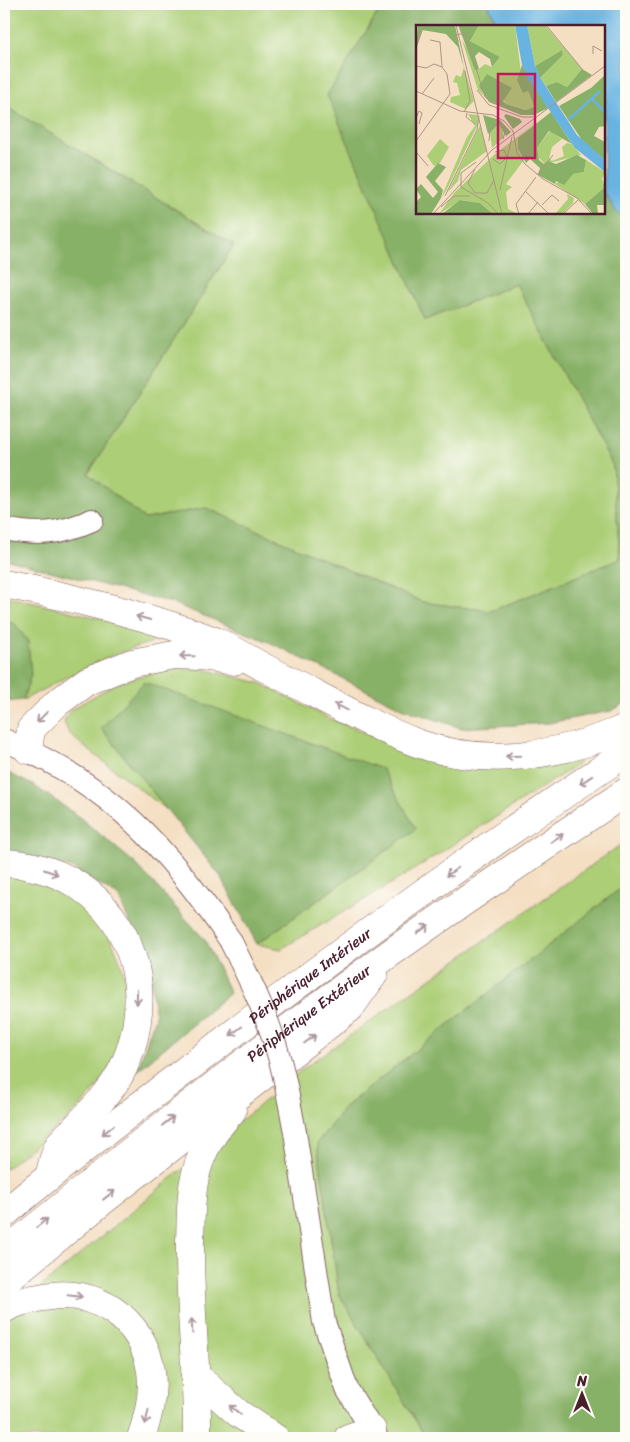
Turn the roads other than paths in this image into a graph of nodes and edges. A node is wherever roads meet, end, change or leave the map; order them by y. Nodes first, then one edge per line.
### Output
1 (92, 520) dead end
2 (4, 529) edge
3 (4, 584) edge
4 (253, 662) junction
5 (626, 728) edge
6 (16, 745) edge
7 (626, 754) edge
8 (626, 792) edge
9 (4, 863) edge
10 (384, 958) junction
11 (243, 1090) junction
12 (49, 1176) junction
13 (4, 1214) edge
14 (4, 1253) edge
15 (4, 1282) edge
16 (4, 1309) edge
17 (195, 1375) junction
18 (366, 1436) edge
19 (141, 1438) edge
20 (197, 1438) edge
21 (275, 1438) edge

1 - 2 street
4 -> 3 highway
5 -> 4 highway
4 -> 6 highway
6 - 18 street, bridge
7 -> 12 highway, Périphérique Intérieur
10 -> 8 highway, Périphérique Extérieur
9 -> 12 highway
11 -> 10 highway
14 -> 10 highway, Périphérique Extérieur
15 -> 11 highway
17 -> 11 highway
12 - 13 highway, Périphérique Intérieur
16 -> 19 highway
17 - 20 highway
21 -> 17 highway

